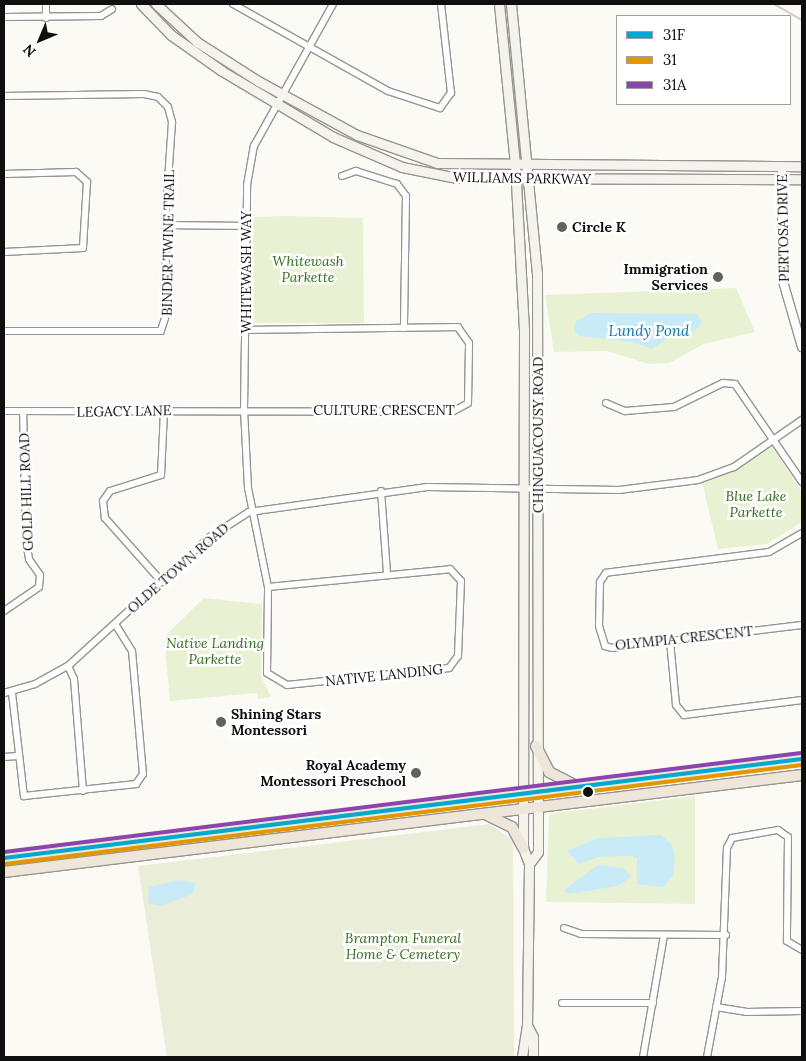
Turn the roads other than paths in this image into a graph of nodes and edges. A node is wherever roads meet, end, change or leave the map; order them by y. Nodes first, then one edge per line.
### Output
1 (46, 4) edge
2 (141, 4) edge
3 (156, 4) edge
4 (233, 4) edge
5 (332, 4) edge
6 (442, 4) edge
7 (498, 4) edge
8 (511, 4) edge
9 (112, 9) dead end
10 (4, 17) edge
11 (46, 18) junction
12 (308, 48) junction
13 (282, 94) junction
14 (4, 96) edge
15 (276, 104) junction
16 (515, 164) junction
17 (527, 164) junction
18 (782, 166) junction
19 (802, 166) edge
20 (4, 174) edge
21 (342, 176) dead end
22 (528, 176) junction
23 (515, 177) junction
24 (782, 179) junction
25 (802, 179) edge
26 (165, 225) junction
27 (245, 226) junction
28 (4, 252) edge
29 (404, 328) junction
30 (246, 330) junction
31 (4, 331) edge
32 (802, 347) edge
33 (606, 403) dead end
34 (244, 410) junction
35 (4, 411) edge
36 (23, 411) junction
37 (164, 411) junction
38 (802, 420) edge
39 (773, 440) junction
40 (802, 482) edge
41 (524, 487) junction
42 (538, 487) junction
43 (380, 490) junction
44 (254, 511) junction
45 (802, 533) edge
46 (387, 572) junction
47 (162, 582) junction
48 (268, 588) junction
49 (4, 611) edge
50 (115, 624) junction
51 (802, 625) edge
52 (670, 641) junction
53 (68, 666) junction
54 (4, 693) edge
55 (12, 693) junction
56 (802, 700) edge
57 (536, 746) junction
58 (17, 756) junction
59 (4, 757) edge
60 (802, 759) edge
61 (802, 775) edge
62 (577, 786) junction
63 (83, 791) junction
64 (536, 792) junction
65 (524, 793) junction
66 (536, 806) junction
67 (524, 808) junction
68 (479, 814) junction
69 (346, 818) junction
70 (348, 833) junction
71 (523, 848) junction
72 (4, 858) edge
73 (529, 864) junction
74 (4, 872) edge
75 (564, 928) dead end
76 (726, 935) junction
77 (664, 936) junction
78 (802, 950) edge
79 (562, 1003) dead end
80 (652, 1003) junction
81 (716, 1008) junction
82 (802, 1011) edge
83 (527, 1025) junction
84 (522, 1057) edge
85 (533, 1057) edge
86 (643, 1057) edge
87 (707, 1057) edge

1 - 11 street
2 - 15 main road, WILLIAMS PARKWAY
3 - 13 main road, WILLIAMS PARKWAY
4 - 12 street
5 - 12 street, WHITEWASH WAY
6 - 12 street
7 - 16 main road, CHINGUACOUSY ROAD
8 - 17 main road, CHINGUACOUSY ROAD
9 - 11 street
10 - 11 street
12 - 13 street, WHITEWASH WAY
13 - 15 street, WHITEWASH WAY
13 - 16 main road, WILLIAMS PARKWAY
14 - 26 street, BINDER TWINE TRAIL
15 - 23 main road, WILLIAMS PARKWAY
15 - 27 street, WHITEWASH WAY
16 - 17 main road, WILLIAMS PARKWAY
16 - 23 main road, CHINGUACOUSY ROAD
17 - 18 main road, WILLIAMS PARKWAY
17 - 22 main road, CHINGUACOUSY ROAD
18 - 19 main road, WILLIAMS PARKWAY
18 - 24 street, PERTOSA DRIVE
20 - 28 street
21 - 29 street
22 - 23 main road, WILLIAMS PARKWAY
22 - 24 main road, WILLIAMS PARKWAY
22 - 42 main road, CHINGUACOUSY ROAD
23 - 41 main road, CHINGUACOUSY ROAD
24 - 25 main road, WILLIAMS PARKWAY
24 - 32 street, PERTOSA DRIVE
26 - 27 street
26 - 31 street, BINDER TWINE TRAIL
27 - 30 street, WHITEWASH WAY
29 - 30 street, CULTURE CRESCENT
29 - 34 street, CULTURE CRESCENT
30 - 34 street, WHITEWASH WAY
33 - 39 street
34 - 37 street, LEGACY LANE
34 - 44 street, WHITEWASH WAY
35 - 36 street, LEGACY LANE
36 - 37 street, LEGACY LANE
36 - 49 street, GOLD HILL ROAD
37 - 47 street
38 - 39 street, OLDE TOWN ROAD
39 - 40 street
39 - 42 street, OLDE TOWN ROAD
41 - 42 street, OLDE TOWN ROAD
41 - 43 street, OLDE TOWN ROAD
41 - 65 main road, CHINGUACOUSY ROAD
42 - 57 main road, CHINGUACOUSY ROAD
43 - 44 street, OLDE TOWN ROAD
43 - 46 street
44 - 47 street, OLDE TOWN ROAD
44 - 48 street, NATIVE LANDING
45 - 52 street, OLYMPIA CRESCENT
46 - 48 street, NATIVE LANDING
46 - 48 street, NATIVE LANDING
47 - 50 street, OLDE TOWN ROAD
50 - 53 street, OLDE TOWN ROAD
50 - 63 street
51 - 52 street, OLYMPIA CRESCENT
52 - 56 street
53 - 55 street, OLDE TOWN ROAD
53 - 63 street
54 - 55 street, OLDE TOWN ROAD
55 - 58 street
57 - 62 main road
57 - 64 main road, CHINGUACOUSY ROAD
58 - 59 street
58 - 63 street
60 - 62 main road
61 - 66 main road
62 - 64 main road
64 - 65 main road
64 - 66 main road, CHINGUACOUSY ROAD
65 - 67 main road, CHINGUACOUSY ROAD
65 - 69 main road
66 - 67 main road
66 - 73 main road, CHINGUACOUSY ROAD
67 - 68 main road
67 - 71 main road, CHINGUACOUSY ROAD
68 - 70 main road
68 - 71 main road
69 - 70 main road
69 - 72 main road
70 - 74 main road
71 - 73 main road, CHINGUACOUSY ROAD
73 - 83 main road, CHINGUACOUSY ROAD
75 - 77 street
76 - 77 street
76 - 78 street
76 - 81 street
77 - 80 street
79 - 80 street
80 - 86 street
81 - 82 street
81 - 87 street
83 - 84 main road, CHINGUACOUSY ROAD
83 - 85 main road, CHINGUACOUSY ROAD

